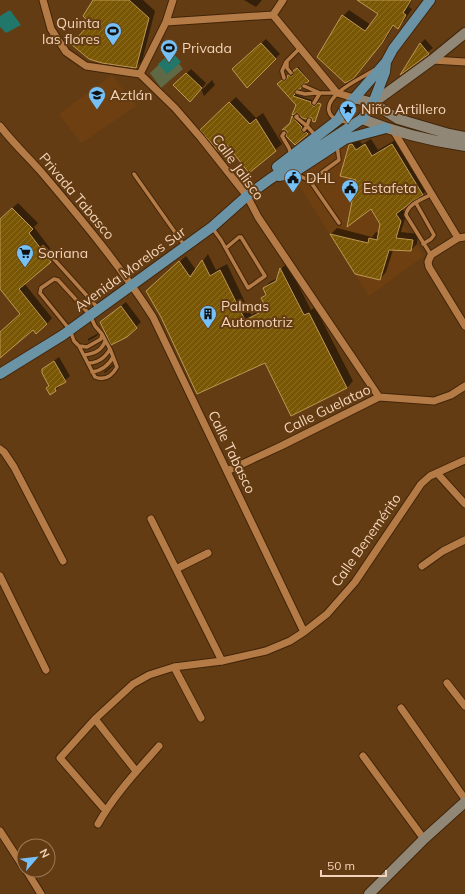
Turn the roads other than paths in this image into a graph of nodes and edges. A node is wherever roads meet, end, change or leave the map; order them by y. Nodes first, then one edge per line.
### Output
1 (43, 0) edge
2 (173, 0) edge
3 (283, 0) edge
4 (430, 0) edge
5 (273, 15) junction
6 (166, 22) junction
7 (465, 33) edge
8 (300, 48) junction
9 (432, 60) junction
10 (287, 61) junction
11 (386, 62) junction
12 (465, 62) edge
13 (291, 72) dead end
14 (140, 74) junction
15 (284, 78) dead end
16 (304, 86) dead end
17 (297, 92) dead end
18 (320, 93) junction
19 (337, 93) junction
20 (305, 94) junction
21 (354, 98) junction
22 (303, 99) dead end
23 (314, 103) dead end
24 (373, 103) junction
25 (296, 118) dead end
26 (309, 120) dead end
27 (338, 120) junction
28 (359, 121) junction
29 (0, 126) edge
30 (305, 128) junction
31 (389, 129) junction
32 (284, 133) dead end
33 (316, 137) junction
34 (465, 137) edge
35 (292, 142) dead end
36 (337, 143) junction
37 (465, 146) edge
38 (290, 152) junction
39 (293, 173) junction
40 (134, 174) dead end
41 (270, 178) junction
42 (310, 181) junction
43 (432, 194) junction
44 (247, 196) junction
45 (416, 204) junction
46 (339, 223) dead end
47 (212, 227) junction
48 (462, 238) edge
49 (423, 244) junction
50 (184, 246) junction
51 (43, 247) dead end
52 (226, 248) junction
53 (431, 255) junction
54 (132, 285) junction
55 (99, 309) junction
56 (90, 315) junction
57 (465, 326) edge
58 (70, 330) junction
59 (102, 334) junction
60 (105, 341) junction
61 (79, 346) junction
62 (110, 349) junction
63 (84, 355) junction
64 (113, 357) junction
65 (88, 363) junction
66 (92, 372) junction
67 (0, 374) edge
68 (465, 386) edge
69 (379, 397) junction
70 (0, 449) edge
71 (465, 460) edge
72 (227, 471) junction
73 (436, 473) junction
74 (465, 504) edge
75 (151, 519) dead end
76 (465, 540) edge
77 (208, 553) dead end
78 (63, 561) dead end
79 (422, 566) dead end
80 (176, 569) junction
81 (0, 576) edge
82 (304, 632) junction
83 (222, 661) junction
84 (174, 667) junction
85 (46, 670) dead end
86 (447, 683) dead end
87 (465, 706) edge
88 (400, 708) dead end
89 (201, 718) dead end
90 (96, 719) junction
91 (159, 746) dead end
92 (363, 756) dead end
93 (136, 771) junction
94 (465, 799) edge
95 (465, 802) edge
96 (106, 811) junction
97 (98, 824) dead end
98 (0, 831) edge
99 (424, 839) junction
100 (16, 855) edge
101 (31, 878) edge
102 (41, 894) edge
103 (369, 894) edge

1 - 14 street
2 - 6 street
3 - 5 street
4 - 11 main road
5 - 6 street
5 - 8 street
6 - 14 street
7 - 9 street
8 - 10 lane
8 - 19 street
9 - 12 street
9 - 24 street
10 - 13 lane
10 - 15 lane
11 - 19 lane
11 - 21 main road, Avenida Morelos Sur
11 - 24 main road, Avenida Morelos Sur
14 - 44 street, Calle Jalisco
16 - 18 lane
17 - 20 lane
18 - 19 lane
18 - 20 lane
18 - 23 lane
19 - 21 street
19 - 27 lane
20 - 22 lane
21 - 24 street
21 - 27 main road, Avenida Morelos Sur
24 - 28 main road, Avenida Morelos Sur
24 - 34 street
25 - 30 lane
26 - 30 lane
27 - 28 lane
27 - 33 main road, Avenida Morelos Sur
28 - 31 street
28 - 41 main road, Avenida Morelos Sur
29 - 54 street, Privada Tabasco
30 - 33 lane
31 - 36 main road
31 - 37 street
31 - 43 street
32 - 38 lane
33 - 38 main road, Avenida Morelos Sur
35 - 38 lane
36 - 39 main road
36 - 42 lane
38 - 41 main road, Avenida Morelos Sur
39 - 41 main road
39 - 42 lane
40 - 50 lane
41 - 44 main road, Avenida Morelos Sur
42 - 46 lane
43 - 45 lane
43 - 48 street
44 - 47 main road, Avenida Morelos Sur
44 - 69 street, Calle Jalisco
45 - 49 lane
45 - 49 lane
47 - 50 main road, Avenida Morelos Sur
47 - 52 lane
48 - 53 street
49 - 53 lane
50 - 54 main road, Avenida Morelos Sur
51 - 55 lane
52 - 52 lane
53 - 57 street
54 - 55 main road, Avenida Morelos Sur
54 - 72 street, Calle Tabasco
55 - 56 main road, Avenida Morelos Sur
56 - 58 main road, Avenida Morelos Sur
56 - 58 lane
56 - 59 lane
58 - 61 lane
58 - 67 main road, Avenida Morelos Sur
59 - 60 lane
59 - 61 lane
60 - 62 lane
60 - 63 lane
61 - 63 lane
62 - 64 lane
62 - 65 lane
63 - 65 lane
64 - 66 lane
64 - 66 lane
65 - 66 lane
68 - 69 street, Calle Guelatao
69 - 72 street, Calle Guelatao
70 - 78 street
71 - 73 street, Calle Benemérito
72 - 82 street, Calle Tabasco
73 - 74 street
73 - 82 street, Calle Benemérito
75 - 80 street
76 - 79 street
77 - 80 street
80 - 83 street
81 - 85 street
82 - 83 street, Calle Benemérito
83 - 84 street, Calle Benemérito
84 - 89 street
84 - 90 street, Calle Benemérito
86 - 87 street
88 - 94 street
90 - 93 street
90 - 96 street, Calle Benemérito
91 - 93 street
92 - 99 street
93 - 96 street
95 - 99 street
96 - 97 street
98 - 100 street
99 - 103 street
101 - 102 street

